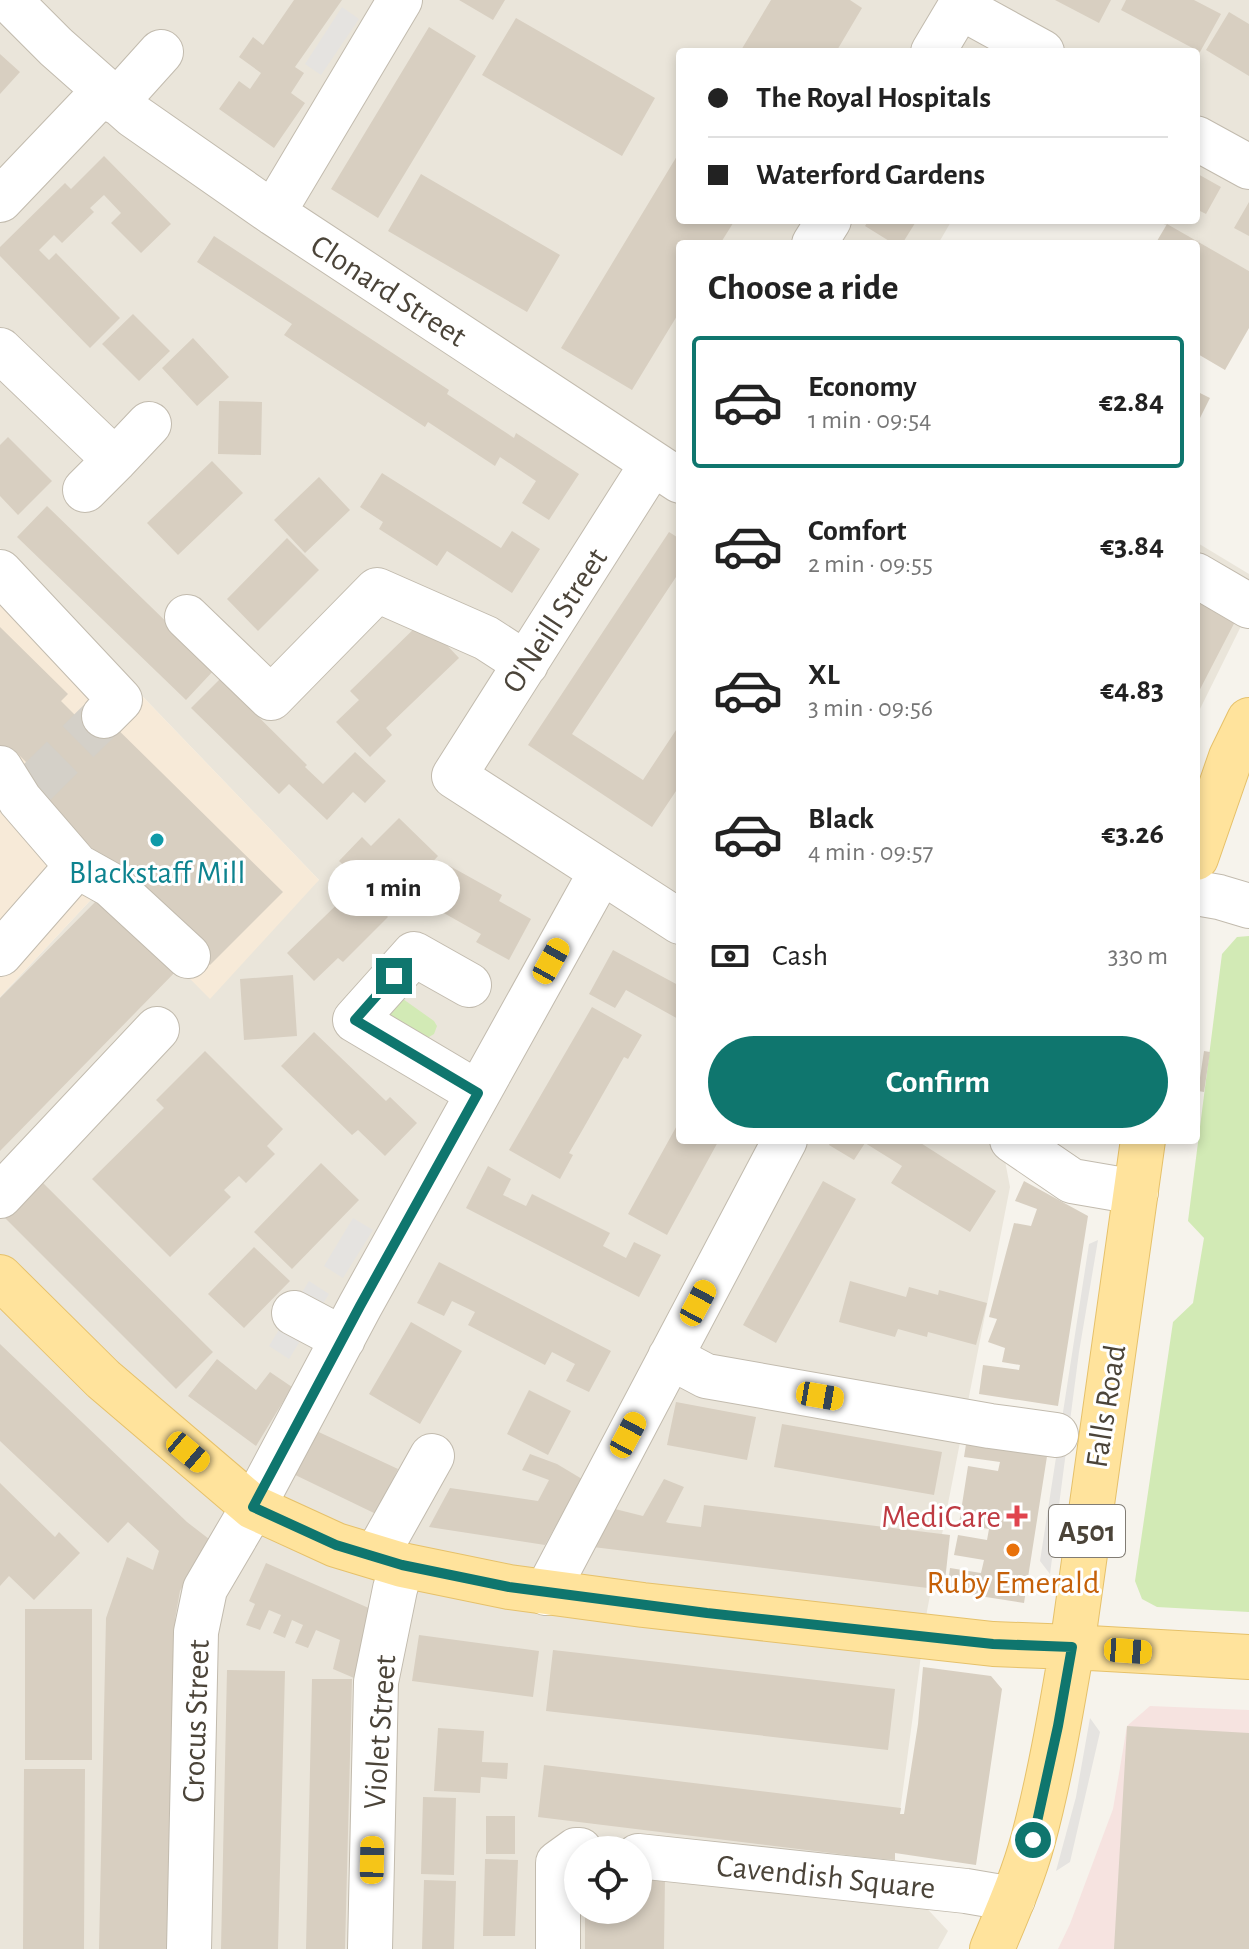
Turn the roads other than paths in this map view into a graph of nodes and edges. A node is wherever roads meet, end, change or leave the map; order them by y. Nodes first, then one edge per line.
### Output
1 (9, 0) edge
2 (400, 0) edge
3 (954, 5) edge
4 (935, 48) edge
5 (1035, 48) edge
6 (161, 52) dead end
7 (110, 96) junction
8 (1200, 140) edge
9 (1249, 167) edge
10 (0, 200) edge
11 (273, 213) junction
12 (0, 350) edge
13 (149, 424) dead end
14 (672, 472) edge
15 (0, 572) edge
16 (1200, 577) edge
17 (1249, 606) edge
18 (187, 617) dead end
19 (526, 664) junction
20 (104, 716) tunnel mouth
21 (1249, 720) edge
22 (10, 779) edge
23 (1200, 829) edge
24 (77, 866) junction
25 (601, 872) junction
26 (1200, 894) edge
27 (1249, 906) edge
28 (676, 919) edge
29 (0, 954) edge
30 (188, 956) dead end
31 (469, 985) dead end
32 (157, 1029) dead end
33 (478, 1093) junction
34 (783, 1144) edge
35 (1018, 1144) edge
36 (1142, 1144) edge
37 (1136, 1192) junction
38 (0, 1196) edge
39 (0, 1277) edge
40 (294, 1313) dead end
41 (343, 1339) junction
42 (670, 1357) junction
43 (1056, 1435) dead end
44 (432, 1456) dead end
45 (253, 1507) junction
46 (389, 1560) junction
47 (546, 1593) junction
48 (1072, 1647) junction
49 (1249, 1657) edge
50 (652, 1857) edge
51 (564, 1859) edge
52 (1013, 1899) junction
53 (189, 1949) edge
54 (370, 1949) edge
55 (558, 1949) edge
56 (992, 1949) edge

1 - 7 street, Clonard Street
2 - 11 street
3 - 4 street
3 - 5 street
6 - 7 street
7 - 10 street
7 - 11 street, Clonard Street
8 - 9 street
11 - 14 street, Clonard Street
12 - 13 street
14 - 19 street, O'Neill Street
15 - 20 street
16 - 17 street
18 - 19 street
19 - 25 street, O'Neill Street
21 - 23 main road
22 - 24 street
24 - 29 street
24 - 30 street
25 - 28 street
25 - 33 street, Crocus Street
26 - 27 street
31 - 33 street
32 - 38 street
33 - 41 street, Crocus Street
34 - 42 street
35 - 37 street
36 - 37 main road, Falls Road / A501
37 - 48 main road, Falls Road / A501
39 - 45 main road
40 - 41 street
41 - 45 street, Crocus Street
42 - 43 street
42 - 47 street
44 - 46 street, Violet Street
45 - 46 main road
45 - 53 street, Crocus Street
46 - 47 main road
46 - 54 street, Violet Street
47 - 48 main road
48 - 49 main road
48 - 52 main road, Falls Road / A501
50 - 52 street, Cavendish Square
51 - 55 street
52 - 56 main road, Falls Road / A501

